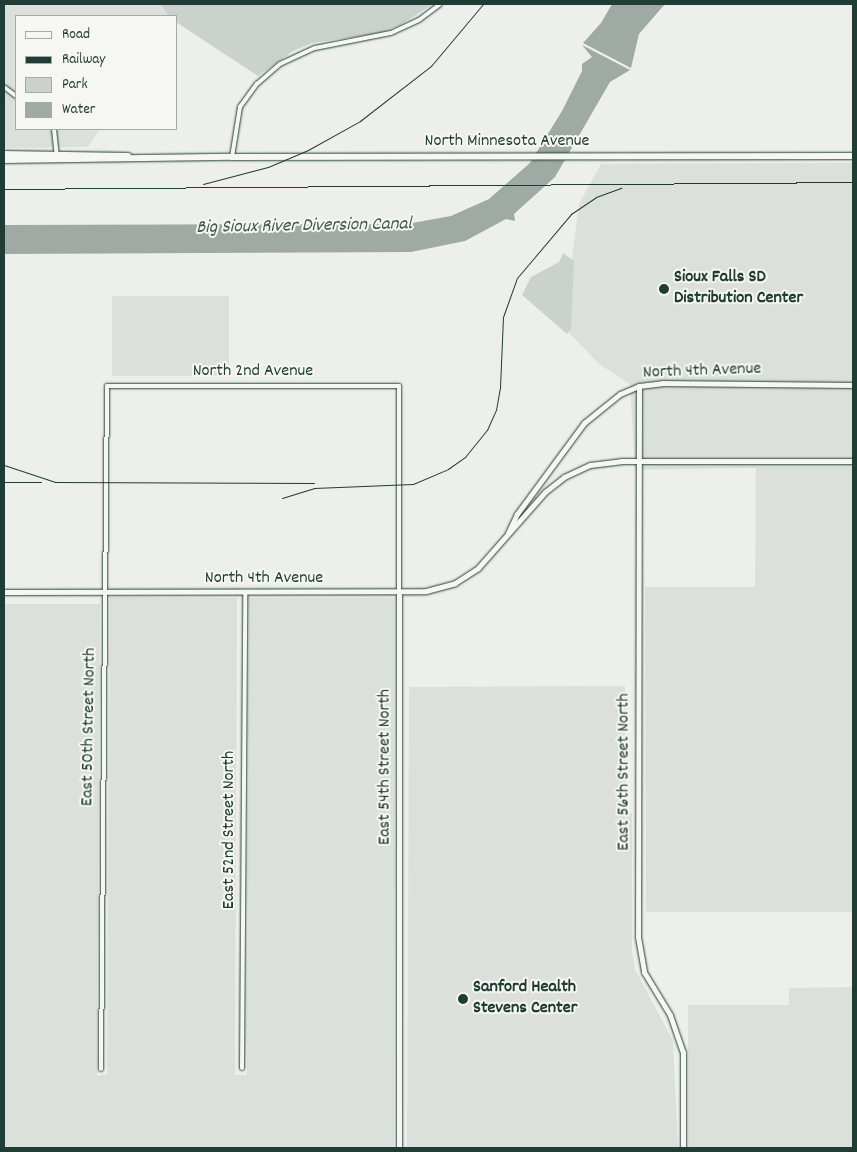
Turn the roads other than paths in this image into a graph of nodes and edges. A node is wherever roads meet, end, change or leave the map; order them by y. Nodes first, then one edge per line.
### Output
1 (440, 4) edge
2 (4, 87) edge
3 (15, 95) edge
4 (54, 130) edge
5 (4, 154) edge
6 (232, 156) junction
7 (853, 156) edge
8 (57, 157) junction
9 (4, 160) edge
10 (853, 385) edge
11 (107, 386) joint
12 (399, 386) joint
13 (639, 386) junction
14 (639, 461) junction
15 (853, 461) edge
16 (505, 538) junction
17 (4, 592) edge
18 (105, 592) junction
19 (245, 592) junction
20 (399, 593) junction
21 (242, 1068) dead end
22 (101, 1069) dead end
23 (399, 1148) edge
24 (683, 1148) edge

1 - 6 street
2 - 3 street
4 - 8 street
5 - 8 main road, North Minnesota Avenue
6 - 7 main road, North Minnesota Avenue
6 - 8 main road, North Minnesota Avenue
8 - 9 main road, North Minnesota Avenue
10 - 13 street, North 4th Avenue
11 - 12 street, North 2nd Avenue
11 - 18 street, East 50th Street North
12 - 20 street, East 54th Street North
13 - 14 street, East 56th Street North
13 - 16 street, North 4th Avenue
14 - 15 street, North 4th Avenue
14 - 16 street, North 4th Avenue
14 - 24 street, East 56th Street North
16 - 20 street, North 4th Avenue
17 - 18 street, North 4th Avenue
18 - 19 street, North 4th Avenue
18 - 22 street, East 50th Street North
19 - 20 street, North 4th Avenue
19 - 21 street, East 52nd Street North
20 - 23 street, East 54th Street North

